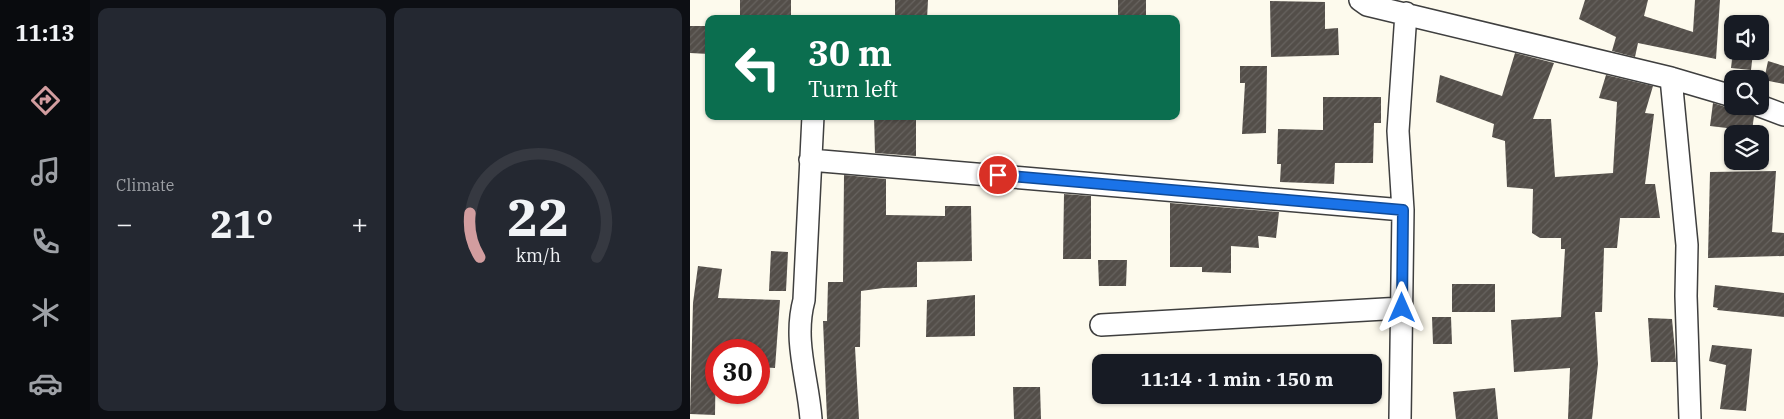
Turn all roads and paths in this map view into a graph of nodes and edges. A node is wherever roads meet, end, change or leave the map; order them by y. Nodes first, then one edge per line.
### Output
1 (1360, 0) edge
2 (1406, 13) junction
3 (1672, 78) junction
4 (1724, 94) edge
5 (1769, 109) edge
6 (1784, 115) edge
7 (813, 120) edge
8 (810, 160) junction
9 (1403, 210) junction
10 (1402, 308) junction
11 (1102, 325) dead end
12 (812, 419) edge
13 (1400, 419) edge
14 (1690, 419) edge

1 - 2 street
2 - 3 street
2 - 9 street
3 - 4 street
3 - 14 street
5 - 6 street
7 - 8 street
8 - 9 street
8 - 12 street
9 - 10 street
10 - 11 street
10 - 13 street

